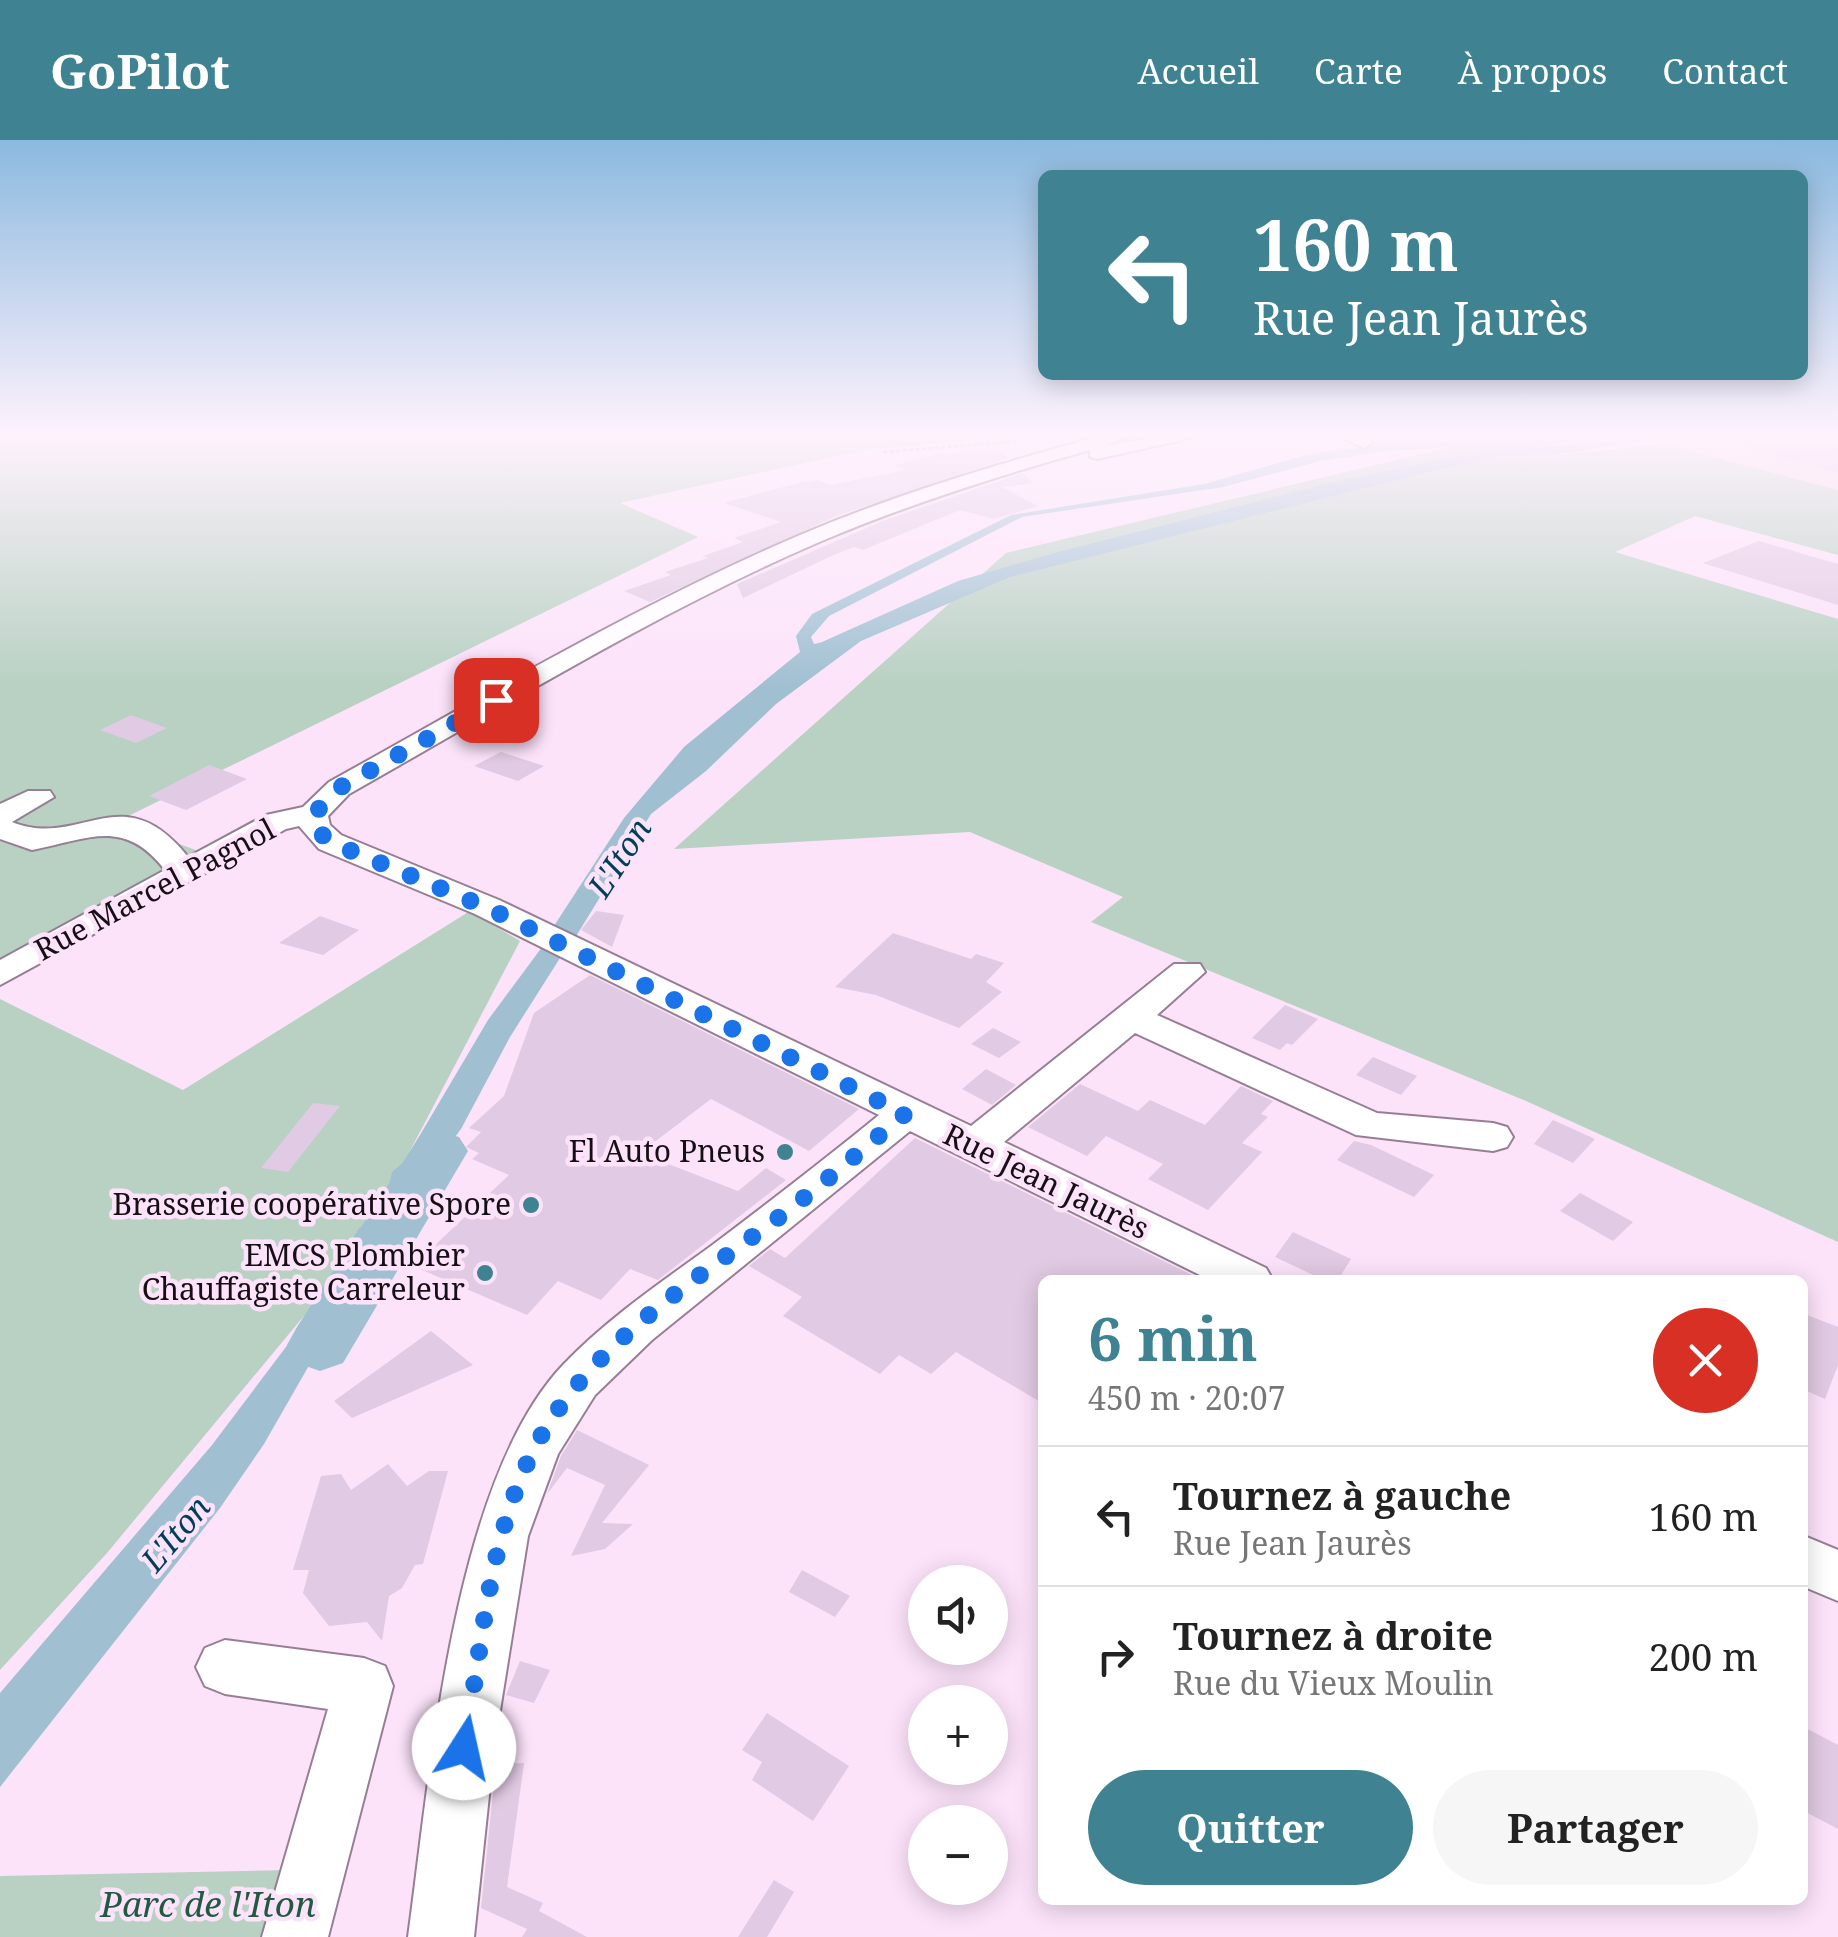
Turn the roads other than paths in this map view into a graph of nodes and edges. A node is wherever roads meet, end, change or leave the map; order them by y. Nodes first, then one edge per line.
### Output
1 (859, 519) edge
2 (40, 797) dead end
3 (313, 815) junction
4 (0, 816) edge
5 (0, 828) edge
6 (184, 873) junction
7 (1187, 972) dead end
8 (0, 974) edge
9 (1133, 1018) junction
10 (905, 1114) junction
11 (1493, 1137) dead end
12 (972, 1146) junction
13 (1240, 1275) edge
14 (1808, 1562) edge
15 (1838, 1576) edge
16 (225, 1667) dead end
17 (295, 1937) edge
18 (441, 1937) edge

1 - 3 street
2 - 4 street
3 - 6 street, Rue Marcel Pagnol
3 - 10 street, Rue Jean Jaurès
5 - 6 street
6 - 8 street, Rue Marcel Pagnol
7 - 9 street
9 - 11 street
9 - 12 street
10 - 12 street, Rue Jean Jaurès
10 - 18 street
12 - 13 street, Rue Jean Jaurès
14 - 15 street
16 - 17 street

